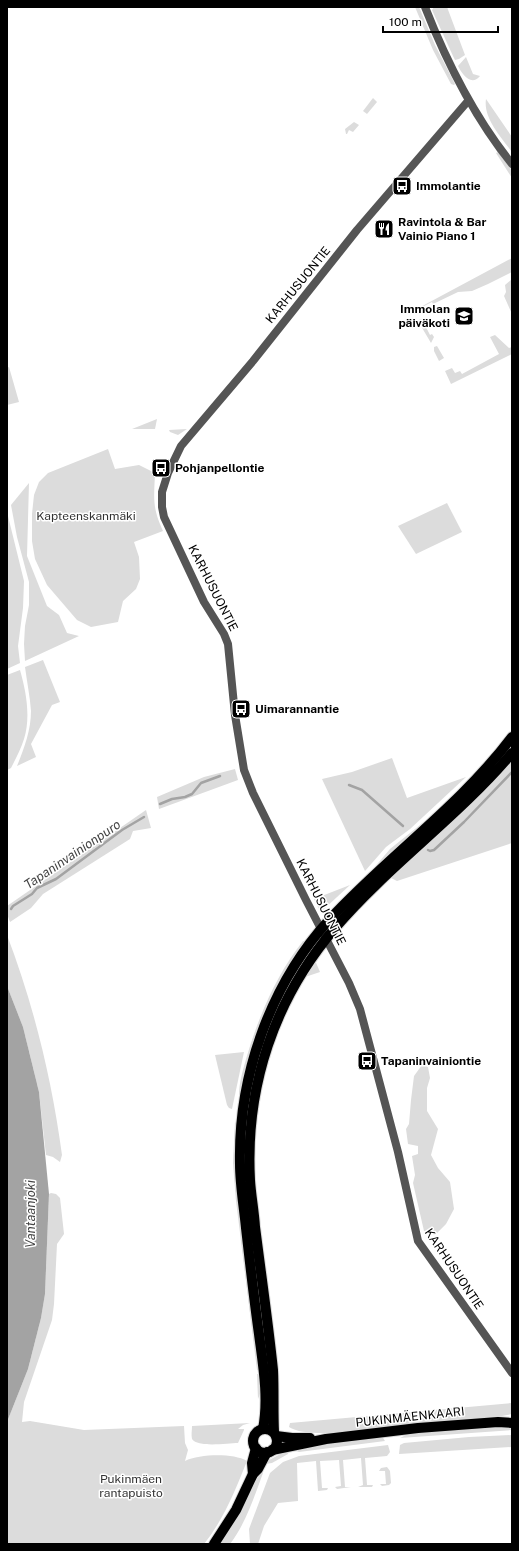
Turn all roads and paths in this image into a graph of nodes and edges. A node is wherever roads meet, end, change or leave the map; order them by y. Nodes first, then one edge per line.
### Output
1 (425, 7) edge
2 (468, 100) junction
3 (512, 164) edge
4 (512, 737) edge
5 (512, 753) edge
6 (321, 929) junction
7 (326, 939) junction
8 (512, 1373) edge
9 (512, 1418) edge
10 (498, 1422) junction
11 (512, 1424) edge
12 (262, 1429) junction
13 (275, 1434) junction
14 (326, 1439) junction
15 (256, 1448) junction
16 (269, 1451) junction
17 (252, 1474) junction
18 (214, 1544) edge

1 - 2 street
2 - 3 street
2 - 6 street, KARHUSUONTIE
4 - 6 main road
5 - 7 main road
6 - 7 street, KARHUSUONTIE
6 - 12 main road
7 - 8 street, KARHUSUONTIE
7 - 13 main road
9 - 10 main road, PUKINMÄENKAARI
10 - 11 main road, PUKINMÄENKAARI
10 - 14 main road, PUKINMÄENKAARI
12 - 13 main road, PUKINMÄENKAARI
12 - 15 main road
13 - 14 main road, PUKINMÄENKAARI
13 - 16 main road
14 - 16 main road, PUKINMÄENKAARI
15 - 16 main road
15 - 17 main road
16 - 17 main road
17 - 18 main road

